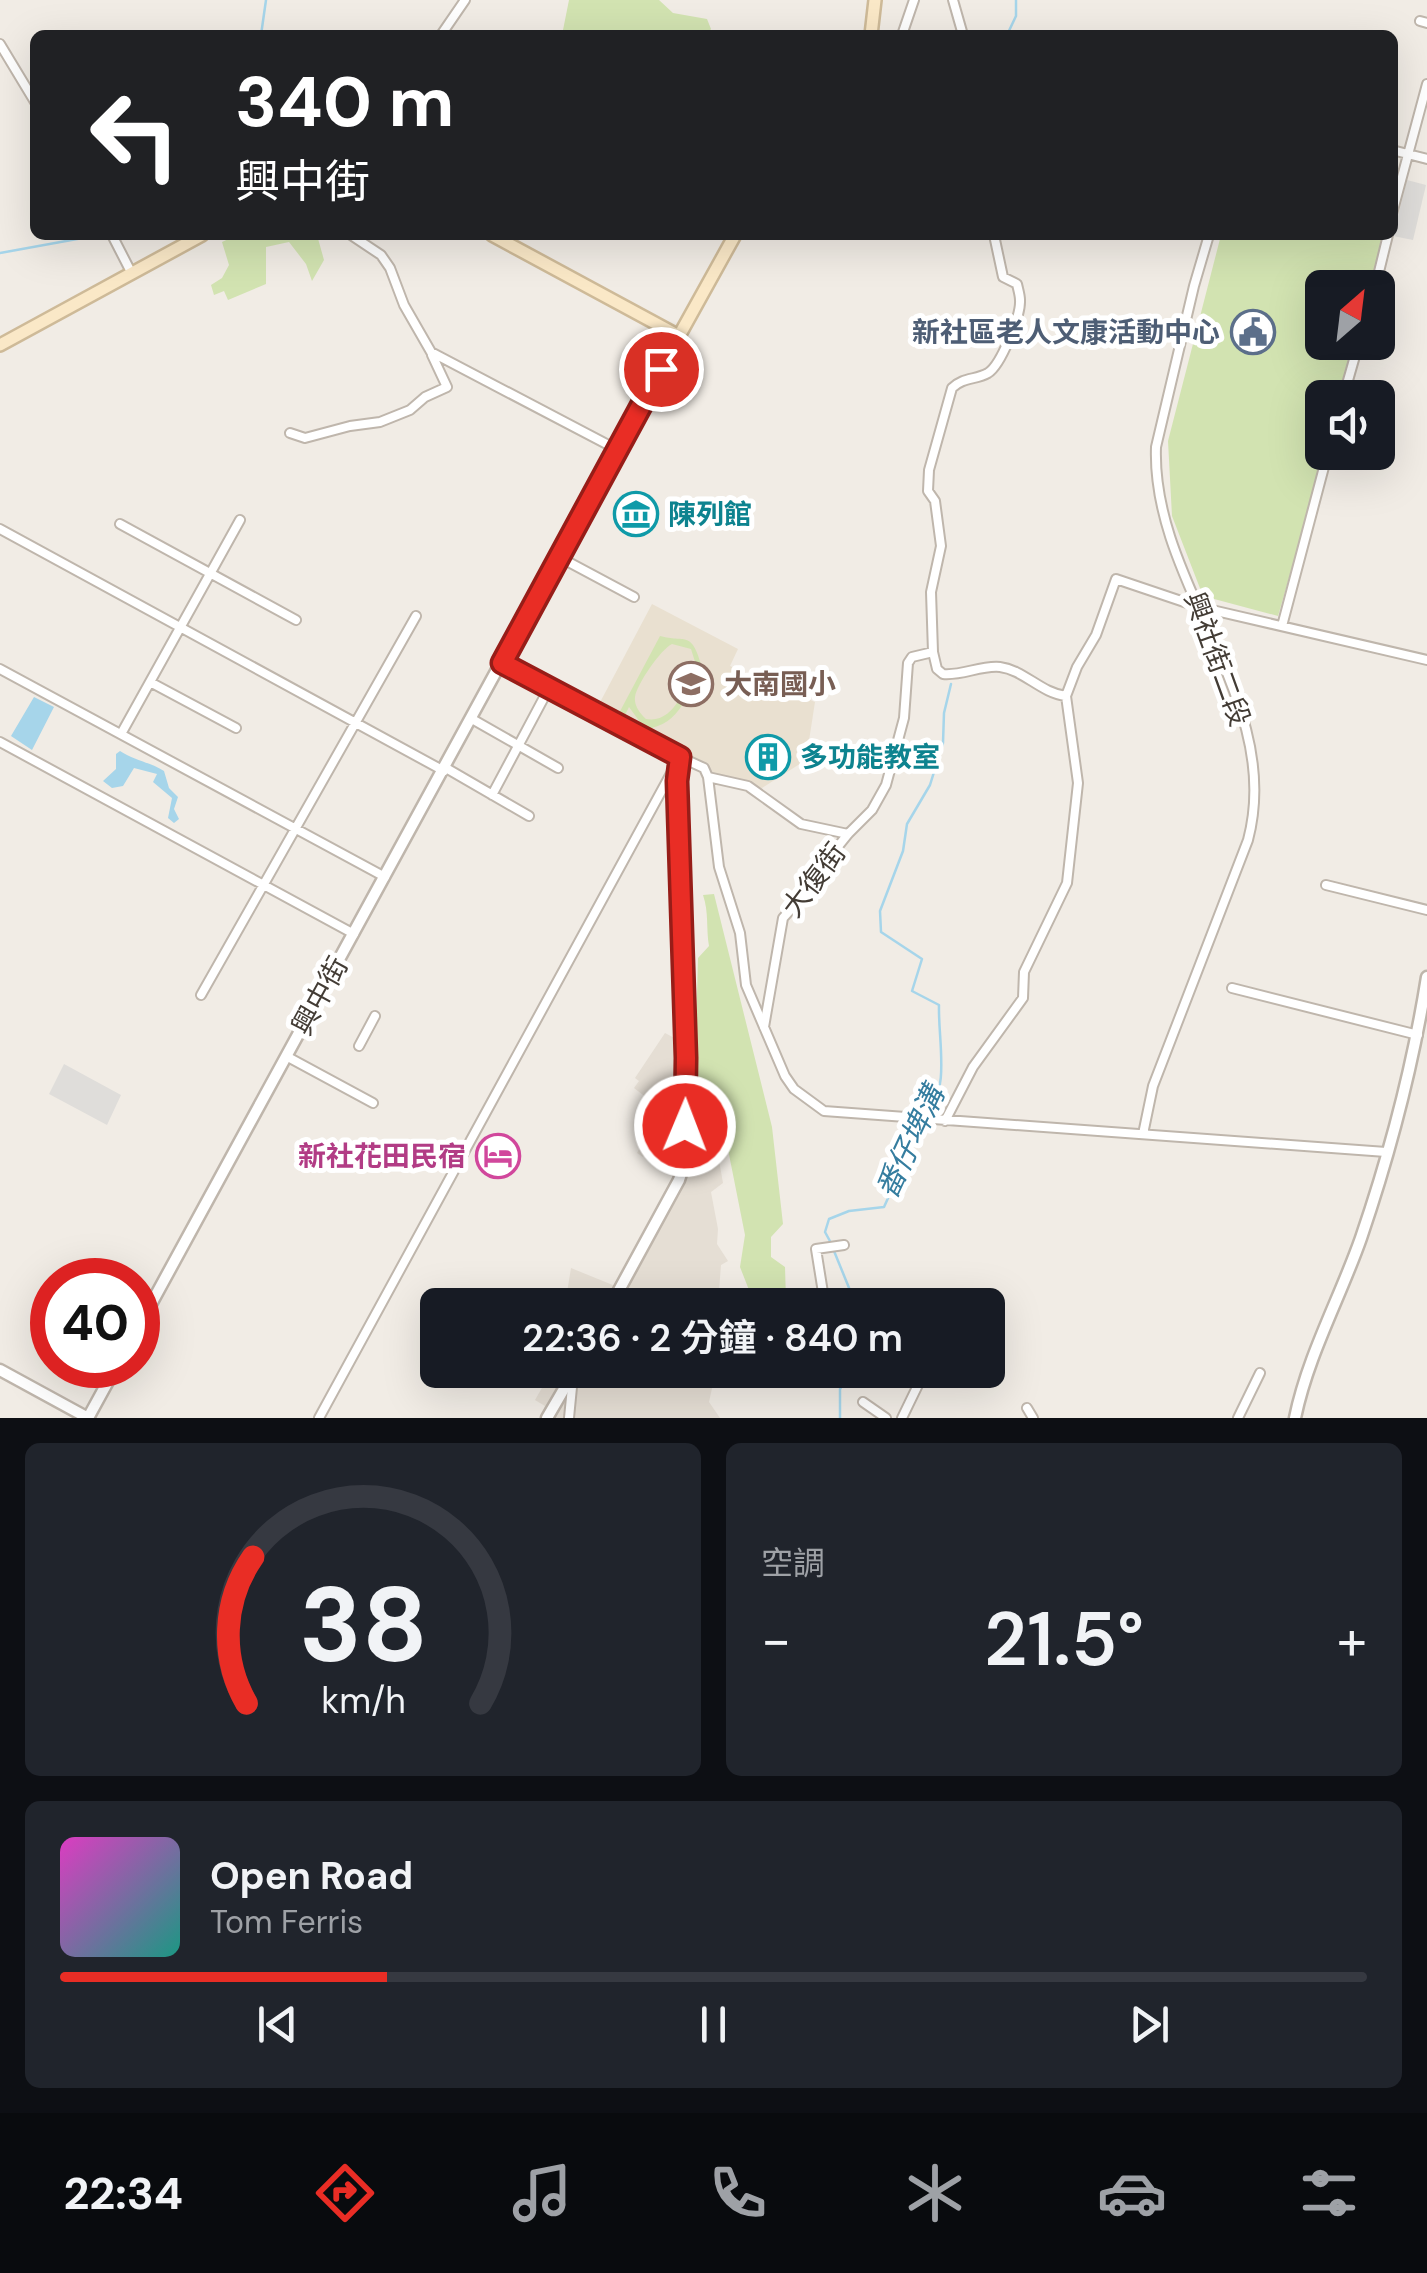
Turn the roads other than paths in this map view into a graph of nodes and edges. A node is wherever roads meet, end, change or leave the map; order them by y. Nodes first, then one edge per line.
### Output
1 (465, 0) edge
2 (875, 0) edge
3 (914, 0) edge
4 (953, 0) edge
5 (444, 30) edge
6 (872, 30) edge
7 (904, 30) edge
8 (962, 30) edge
9 (0, 44) edge
10 (1427, 84) edge
11 (30, 94) edge
12 (1398, 152) edge
13 (1406, 154) junction
14 (1427, 159) edge
15 (1398, 188) edge
16 (115, 240) edge
17 (192, 240) edge
18 (358, 240) edge
19 (501, 240) edge
20 (732, 240) edge
21 (995, 240) edge
22 (1208, 240) edge
23 (1387, 240) edge
24 (1379, 270) edge
25 (131, 272) junction
26 (679, 336) junction
27 (0, 345) edge
28 (432, 352) junction
29 (290, 433) dead end
30 (618, 450) junction
31 (1323, 470) edge
32 (240, 520) dead end
33 (120, 524) dead end
34 (0, 529) edge
35 (560, 558) junction
36 (210, 573) junction
37 (634, 597) dead end
38 (1200, 607) junction
39 (416, 616) dead end
40 (296, 620) dead end
41 (1282, 626) junction
42 (180, 627) junction
43 (933, 652) junction
44 (1427, 660) edge
45 (502, 663) junction
46 (0, 669) edge
47 (150, 682) junction
48 (549, 688) junction
49 (1066, 696) junction
50 (472, 718) junction
51 (356, 723) junction
52 (236, 728) dead end
53 (122, 734) junction
54 (0, 742) edge
55 (518, 745) junction
56 (680, 757) junction
57 (558, 768) dead end
58 (445, 769) junction
59 (708, 776) junction
60 (492, 795) junction
61 (529, 816) dead end
62 (297, 829) junction
63 (848, 834) junction
64 (385, 877) junction
65 (1326, 885) dead end
66 (265, 886) junction
67 (1427, 910) edge
68 (354, 934) junction
69 (1427, 977) edge
70 (1232, 988) dead end
71 (202, 995) dead end
72 (375, 1016) dead end
73 (764, 1027) junction
74 (1418, 1035) junction
75 (359, 1046) dead end
76 (286, 1056) junction
77 (373, 1103) dead end
78 (945, 1121) junction
79 (1144, 1134) junction
80 (1386, 1152) junction
81 (844, 1245) dead end
82 (160, 1288) edge
83 (620, 1288) edge
84 (822, 1288) edge
85 (0, 1370) edge
86 (1260, 1373) dead end
87 (104, 1388) edge
88 (565, 1388) edge
89 (572, 1388) edge
90 (917, 1388) edge
91 (863, 1402) dead end
92 (1027, 1408) dead end
93 (88, 1418) edge
94 (320, 1418) edge
95 (548, 1418) edge
96 (568, 1418) edge
97 (886, 1418) edge
98 (902, 1418) edge
99 (1033, 1418) edge
100 (1238, 1418) edge
101 (1295, 1418) edge

1 - 5 street
2 - 6 main road
3 - 7 street
4 - 8 street
9 - 11 street
10 - 13 street
12 - 13 street
13 - 14 street
13 - 15 street
16 - 25 street
17 - 25 main road
18 - 28 street
19 - 26 main road
20 - 26 main road
21 - 43 street
22 - 38 street, 興社街二段
23 - 24 street
25 - 27 main road
26 - 30 street, 興中街
28 - 29 street
28 - 30 street
30 - 35 street, 興中街
31 - 41 street
32 - 36 street
33 - 36 street
34 - 42 street
35 - 37 street
35 - 45 street, 興中街
36 - 40 street
36 - 42 street
38 - 41 street
38 - 49 street
38 - 79 street, 興社街二段
39 - 51 street
41 - 44 street
42 - 47 street
42 - 51 street
43 - 49 street
43 - 63 street, 大復街
45 - 48 street
45 - 50 street, 興中街
46 - 53 street
47 - 52 street
47 - 53 street
48 - 55 street
48 - 56 street
49 - 78 street
50 - 55 street
50 - 58 street, 興中街
51 - 58 street
51 - 62 street
53 - 62 street
54 - 66 street
55 - 57 street
55 - 60 street
56 - 59 street
56 - 83 street
56 - 94 street
58 - 60 street
58 - 64 street, 興中街
59 - 63 street
59 - 73 street
60 - 61 street
62 - 64 street
62 - 66 street
63 - 73 street, 大復街
64 - 68 street, 興中街
65 - 67 street
66 - 68 street
66 - 71 street
68 - 76 street, 興中街
69 - 74 street
70 - 74 street
72 - 75 street
73 - 78 street
74 - 80 street
76 - 77 street
76 - 82 street, 興中街
78 - 79 street
79 - 80 street
80 - 101 street
81 - 84 street
85 - 93 street
86 - 100 street
87 - 93 street
88 - 95 street
89 - 96 street
90 - 98 street
91 - 97 street
92 - 99 street

